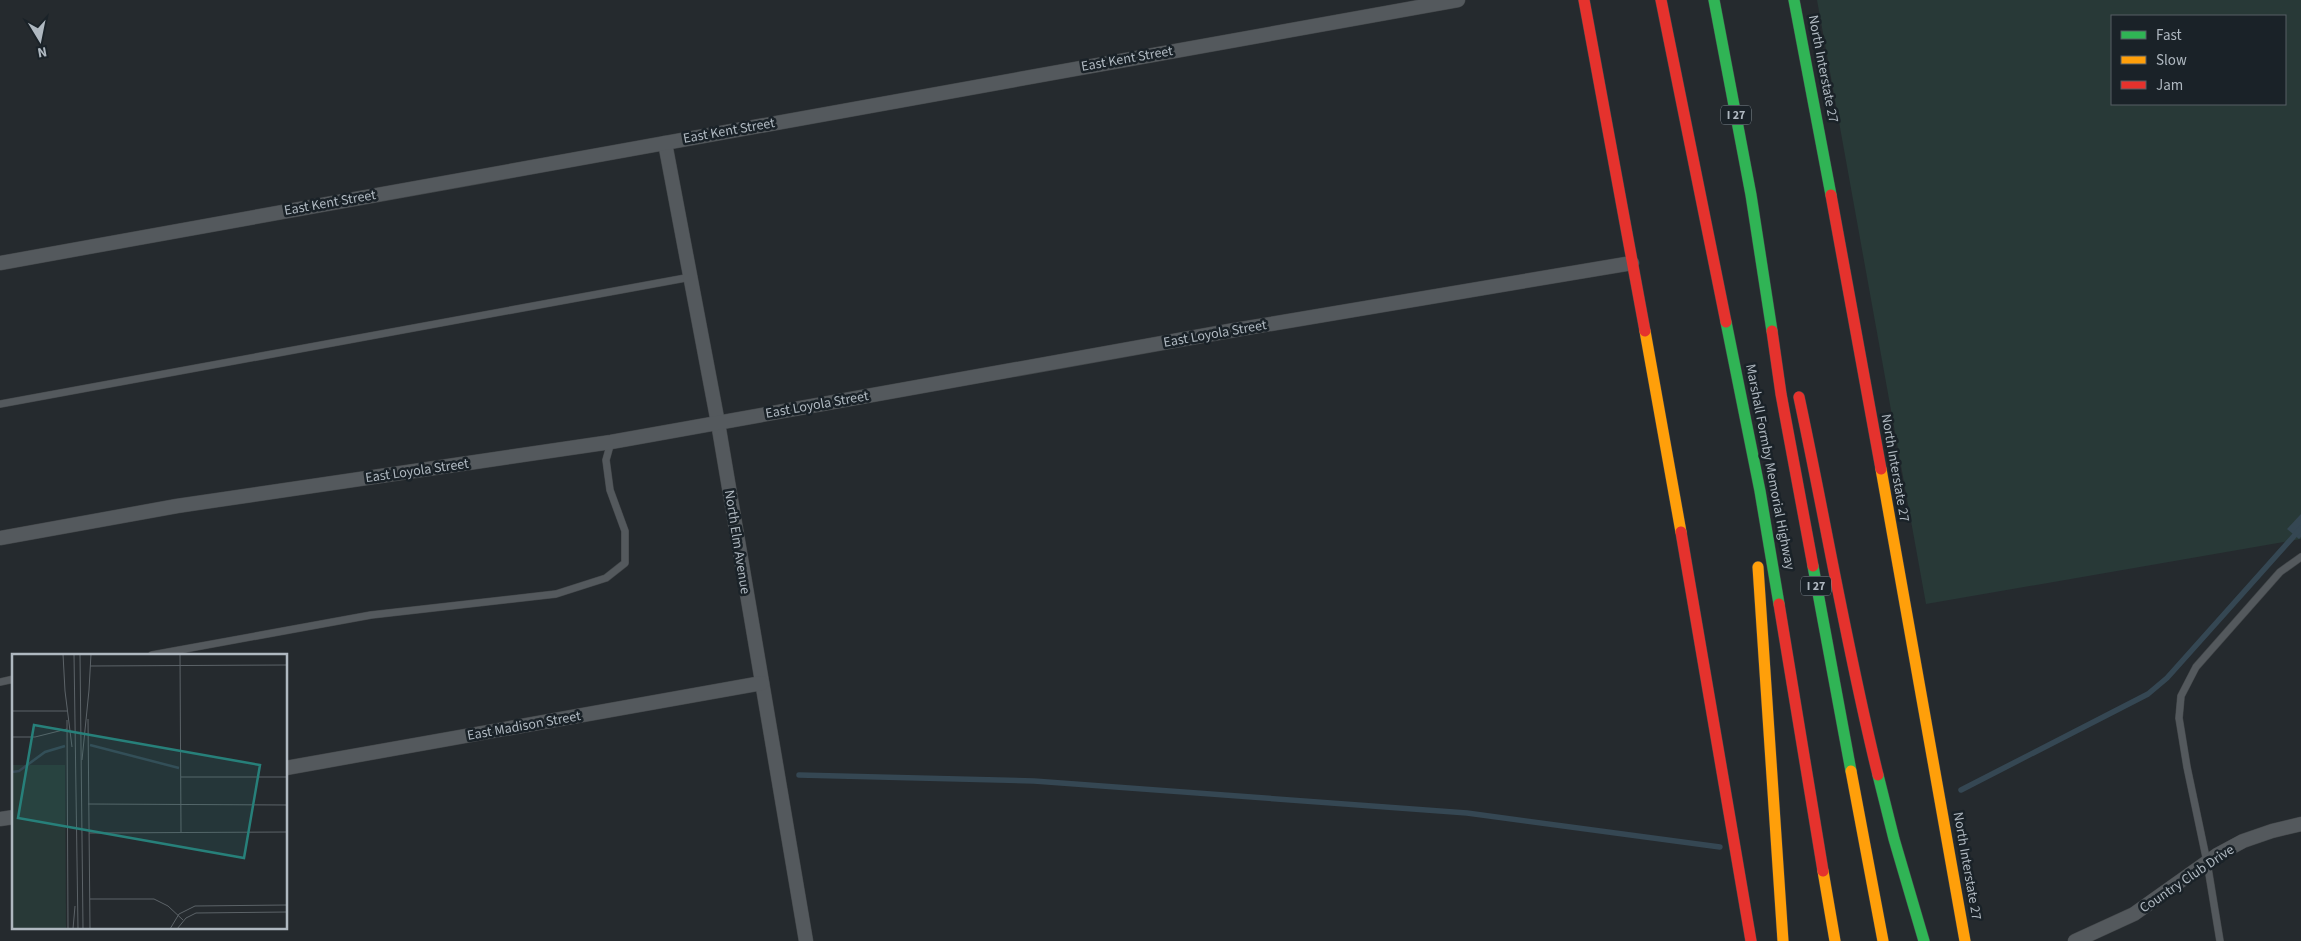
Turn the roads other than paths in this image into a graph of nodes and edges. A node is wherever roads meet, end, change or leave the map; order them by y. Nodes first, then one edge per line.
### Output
1 (1458, 0) edge
2 (1584, 0) edge
3 (1661, 0) edge
4 (1714, 0) edge
5 (1794, 0) edge
6 (665, 143) junction
7 (1757, 230) junction
8 (0, 263) edge
9 (1632, 263) junction
10 (691, 277) junction
11 (1778, 294) dead end
12 (1796, 383) dead end
13 (0, 404) edge
14 (718, 423) junction
15 (610, 442) junction
16 (1760, 491) junction
17 (0, 538) edge
18 (2301, 557) edge
19 (157, 654) edge
20 (762, 683) junction
21 (288, 768) edge
22 (2301, 824) edge
23 (2207, 862) junction
24 (806, 941) edge
25 (1751, 941) edge
26 (1783, 941) edge
27 (1835, 941) edge
28 (1883, 941) edge
29 (1924, 941) edge
30 (1966, 941) edge
31 (2075, 941) edge
32 (2220, 941) edge

1 - 6 street, East Kent Street
2 - 9 main road
3 - 16 main road, Marshall Formby Memorial Highway
4 - 7 main road, Marshall Formby Memorial Highway / I 27
5 - 30 main road, North Interstate 27
6 - 8 street, East Kent Street
6 - 10 street, North Elm Avenue
7 - 11 main road
7 - 28 main road, Marshall Formby Memorial Highway / I 27
9 - 14 street, East Loyola Street
9 - 25 main road
10 - 13 lane
10 - 14 street, North Elm Avenue
12 - 29 main road
14 - 15 street, East Loyola Street
14 - 20 street, North Elm Avenue
15 - 17 street, East Loyola Street
15 - 19 lane
16 - 26 main road
16 - 27 main road, Marshall Formby Memorial Highway
18 - 23 lane
20 - 21 street, East Madison Street
20 - 24 street, North Elm Avenue
22 - 23 street, Country Club Drive
23 - 31 street, Country Club Drive
23 - 32 lane

